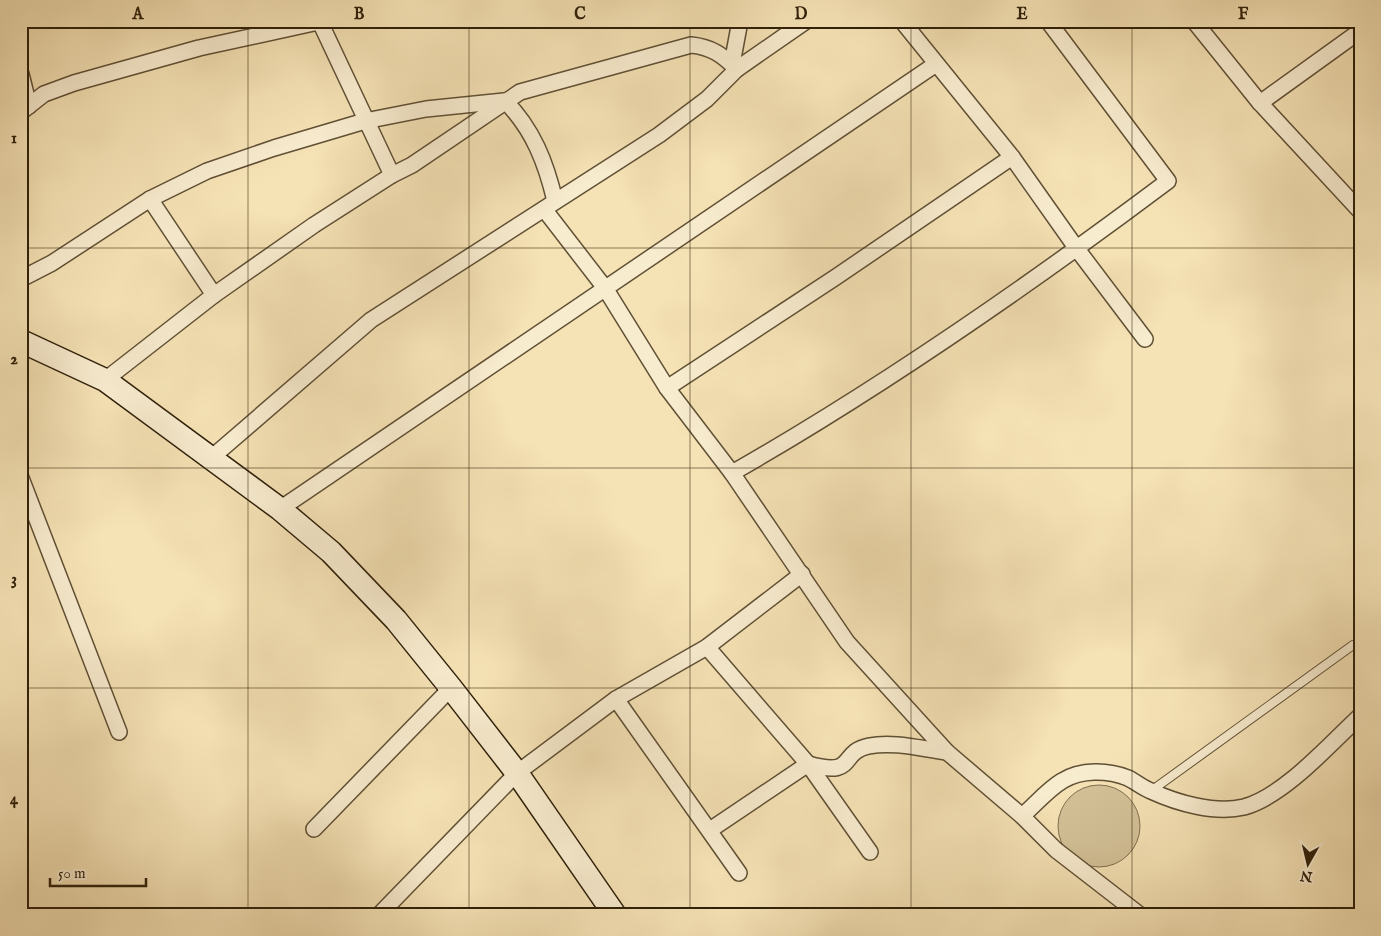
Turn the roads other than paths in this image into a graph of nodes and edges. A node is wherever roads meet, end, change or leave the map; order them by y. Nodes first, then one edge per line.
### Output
1 (740, 21) edge
2 (806, 21) edge
3 (902, 21) edge
4 (1048, 21) edge
5 (1194, 21) edge
6 (321, 22) edge
7 (1360, 31) edge
8 (936, 64) junction
9 (734, 67) junction
10 (21, 74) edge
11 (505, 101) junction
12 (1260, 103) junction
13 (25, 109) edge
14 (365, 121) junction
15 (1012, 157) junction
16 (392, 175) junction
17 (150, 199) junction
18 (550, 205) junction
19 (1360, 211) edge
20 (1078, 249) junction
21 (21, 279) edge
22 (605, 288) junction
23 (214, 294) junction
24 (1145, 339) dead end
25 (21, 341) edge
26 (105, 380) junction
27 (667, 388) junction
28 (210, 459) junction
29 (732, 473) junction
30 (21, 478) edge
31 (280, 508) junction
32 (802, 574) junction
33 (1354, 644) dead end
34 (708, 647) junction
35 (451, 688) junction
36 (616, 699) junction
37 (1360, 716) edge
38 (119, 732) dead end
39 (946, 752) junction
40 (808, 764) junction
41 (517, 773) junction
42 (1151, 791) junction
43 (1022, 816) junction
44 (314, 829) dead end
45 (710, 830) junction
46 (870, 852) dead end
47 (739, 873) dead end
48 (379, 915) edge
49 (615, 915) edge
50 (1140, 915) edge

1 - 9 street
2 - 9 street
3 - 8 street
4 - 20 street
5 - 12 street
6 - 13 street
6 - 14 street
7 - 12 street
8 - 15 street
8 - 22 street
9 - 11 street
9 - 18 street
10 - 13 street
11 - 14 street
11 - 16 street
11 - 18 street
12 - 19 street
14 - 16 street
14 - 17 street
15 - 20 street
15 - 27 street
16 - 23 street
17 - 21 street
17 - 23 street
18 - 22 street
18 - 28 street
20 - 24 street
20 - 29 street
22 - 27 street
22 - 31 street
23 - 26 street
25 - 26 street
26 - 28 street
27 - 29 street
28 - 31 street
29 - 32 street
30 - 38 street
31 - 35 street
32 - 34 street
32 - 39 street
33 - 42 lane
34 - 36 street
34 - 40 street
35 - 41 street
35 - 44 street
36 - 41 street
36 - 45 street
37 - 42 street
39 - 40 street
39 - 43 street
40 - 45 street
40 - 46 street
41 - 48 street
41 - 49 street
42 - 43 street
43 - 50 street
45 - 47 street

